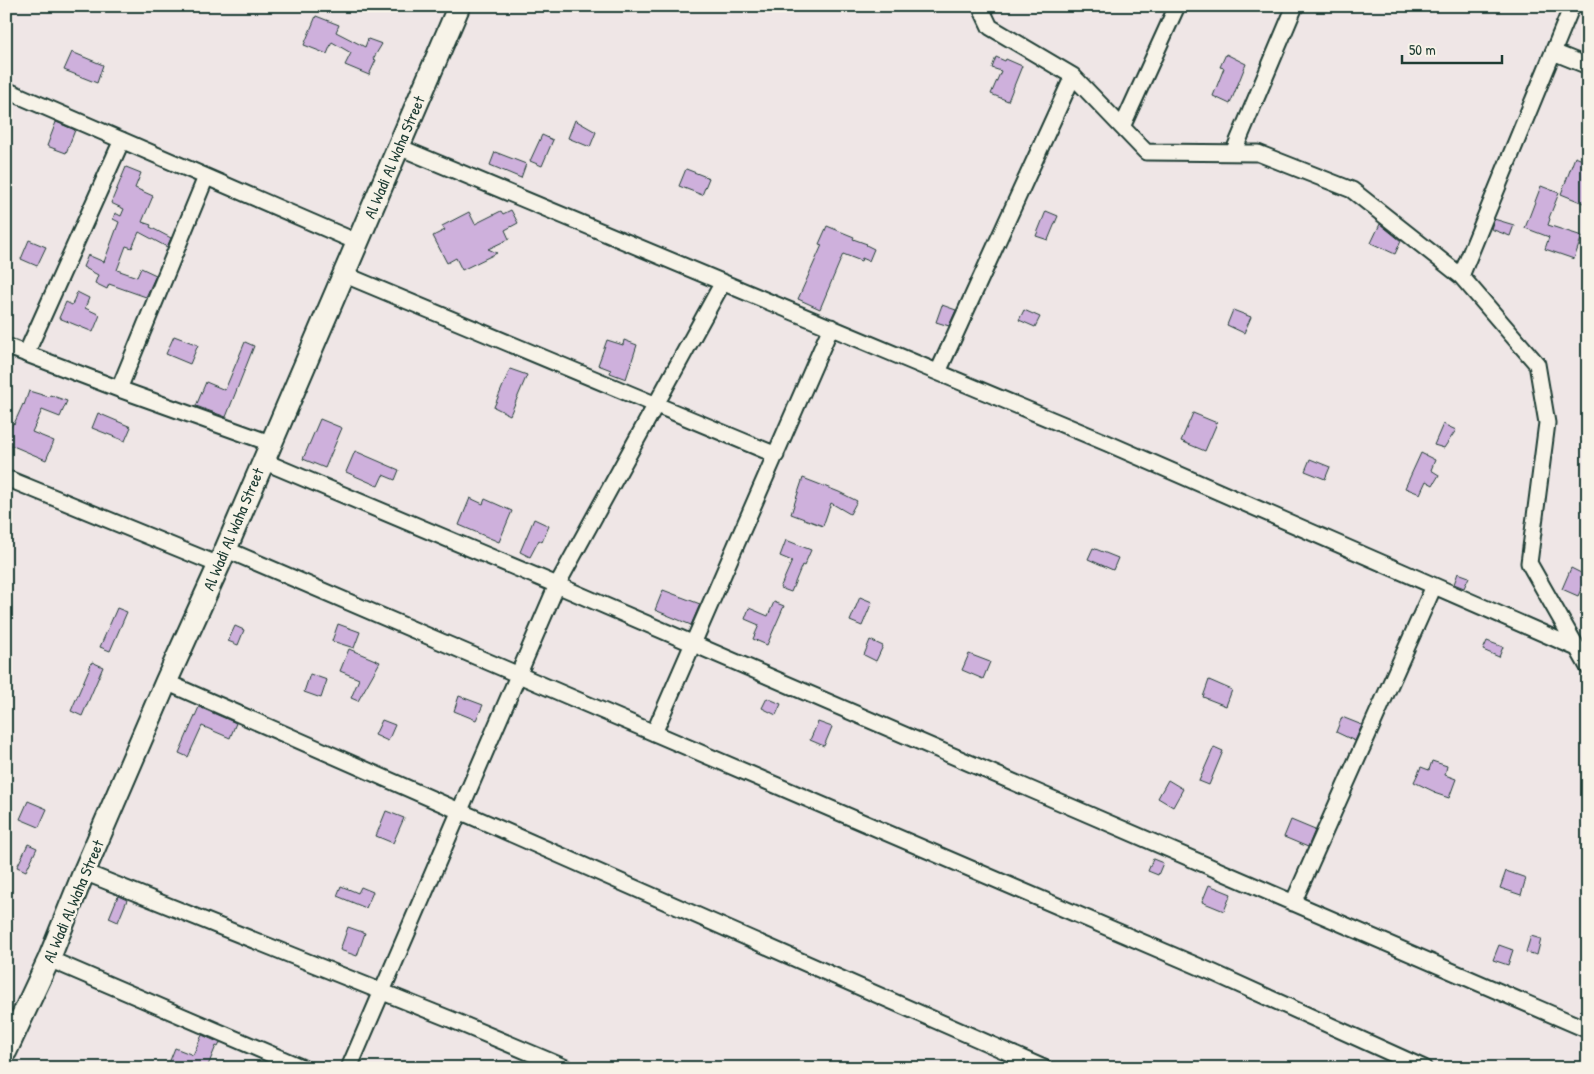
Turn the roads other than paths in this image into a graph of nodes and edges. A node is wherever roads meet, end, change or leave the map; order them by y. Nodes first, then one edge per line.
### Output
1 (459, 6) edge
2 (980, 6) edge
3 (1177, 6) edge
4 (1295, 6) edge
5 (1572, 6) edge
6 (1554, 52) junction
7 (1588, 66) edge
8 (1073, 76) junction
9 (6, 90) edge
10 (1122, 127) junction
11 (122, 140) junction
12 (398, 147) junction
13 (1233, 152) junction
14 (206, 177) junction
15 (357, 242) junction
16 (343, 274) junction
17 (1461, 276) junction
18 (723, 282) junction
19 (831, 328) junction
20 (6, 346) edge
21 (26, 354) junction
22 (938, 372) junction
23 (119, 390) junction
24 (656, 404) junction
25 (266, 452) junction
26 (776, 455) junction
27 (6, 480) edge
28 (222, 557) junction
29 (557, 585) junction
30 (1434, 586) junction
31 (694, 644) junction
32 (1583, 651) edge
33 (1588, 667) edge
34 (518, 675) junction
35 (166, 682) junction
36 (654, 733) junction
37 (460, 811) junction
38 (84, 872) junction
39 (1293, 903) junction
40 (49, 959) junction
41 (382, 991) junction
42 (12, 1021) edge
43 (1588, 1030) edge
44 (6, 1051) edge
45 (303, 1068) edge
46 (349, 1068) edge
47 (566, 1068) edge
48 (1044, 1068) edge
49 (1424, 1068) edge

1 - 12 main road, Al Wadi Al Waha Street
2 - 8 street
3 - 10 street
4 - 13 street
5 - 6 street
6 - 7 street
6 - 17 street
8 - 10 street
8 - 22 street
9 - 11 street
10 - 13 street
11 - 14 street
11 - 21 street
12 - 15 main road, Al Wadi Al Waha Street
12 - 18 street
13 - 17 street
14 - 15 street
14 - 23 street
15 - 16 main road, Al Wadi Al Waha Street
16 - 24 street
16 - 25 main road, Al Wadi Al Waha Street
17 - 32 street
18 - 19 street
18 - 24 street
19 - 22 street
19 - 26 street
20 - 21 street
21 - 23 street
22 - 30 street
23 - 25 street
24 - 26 street
24 - 29 street
25 - 28 main road, Al Wadi Al Waha Street
25 - 29 street
26 - 31 street
27 - 28 street
28 - 34 street
28 - 35 main road, Al Wadi Al Waha Street
29 - 31 street
29 - 34 street
30 - 32 street
30 - 39 street
31 - 36 street
31 - 39 street
32 - 33 street
34 - 36 street
34 - 37 street
35 - 37 street
35 - 38 main road, Al Wadi Al Waha Street
36 - 49 street
37 - 41 street
37 - 48 street
38 - 40 main road, Al Wadi Al Waha Street
38 - 41 street
39 - 43 street
40 - 42 main road, Al Wadi Al Waha Street
40 - 45 street
41 - 46 street
41 - 47 street
42 - 44 main road, Al Wadi Al Waha Street

